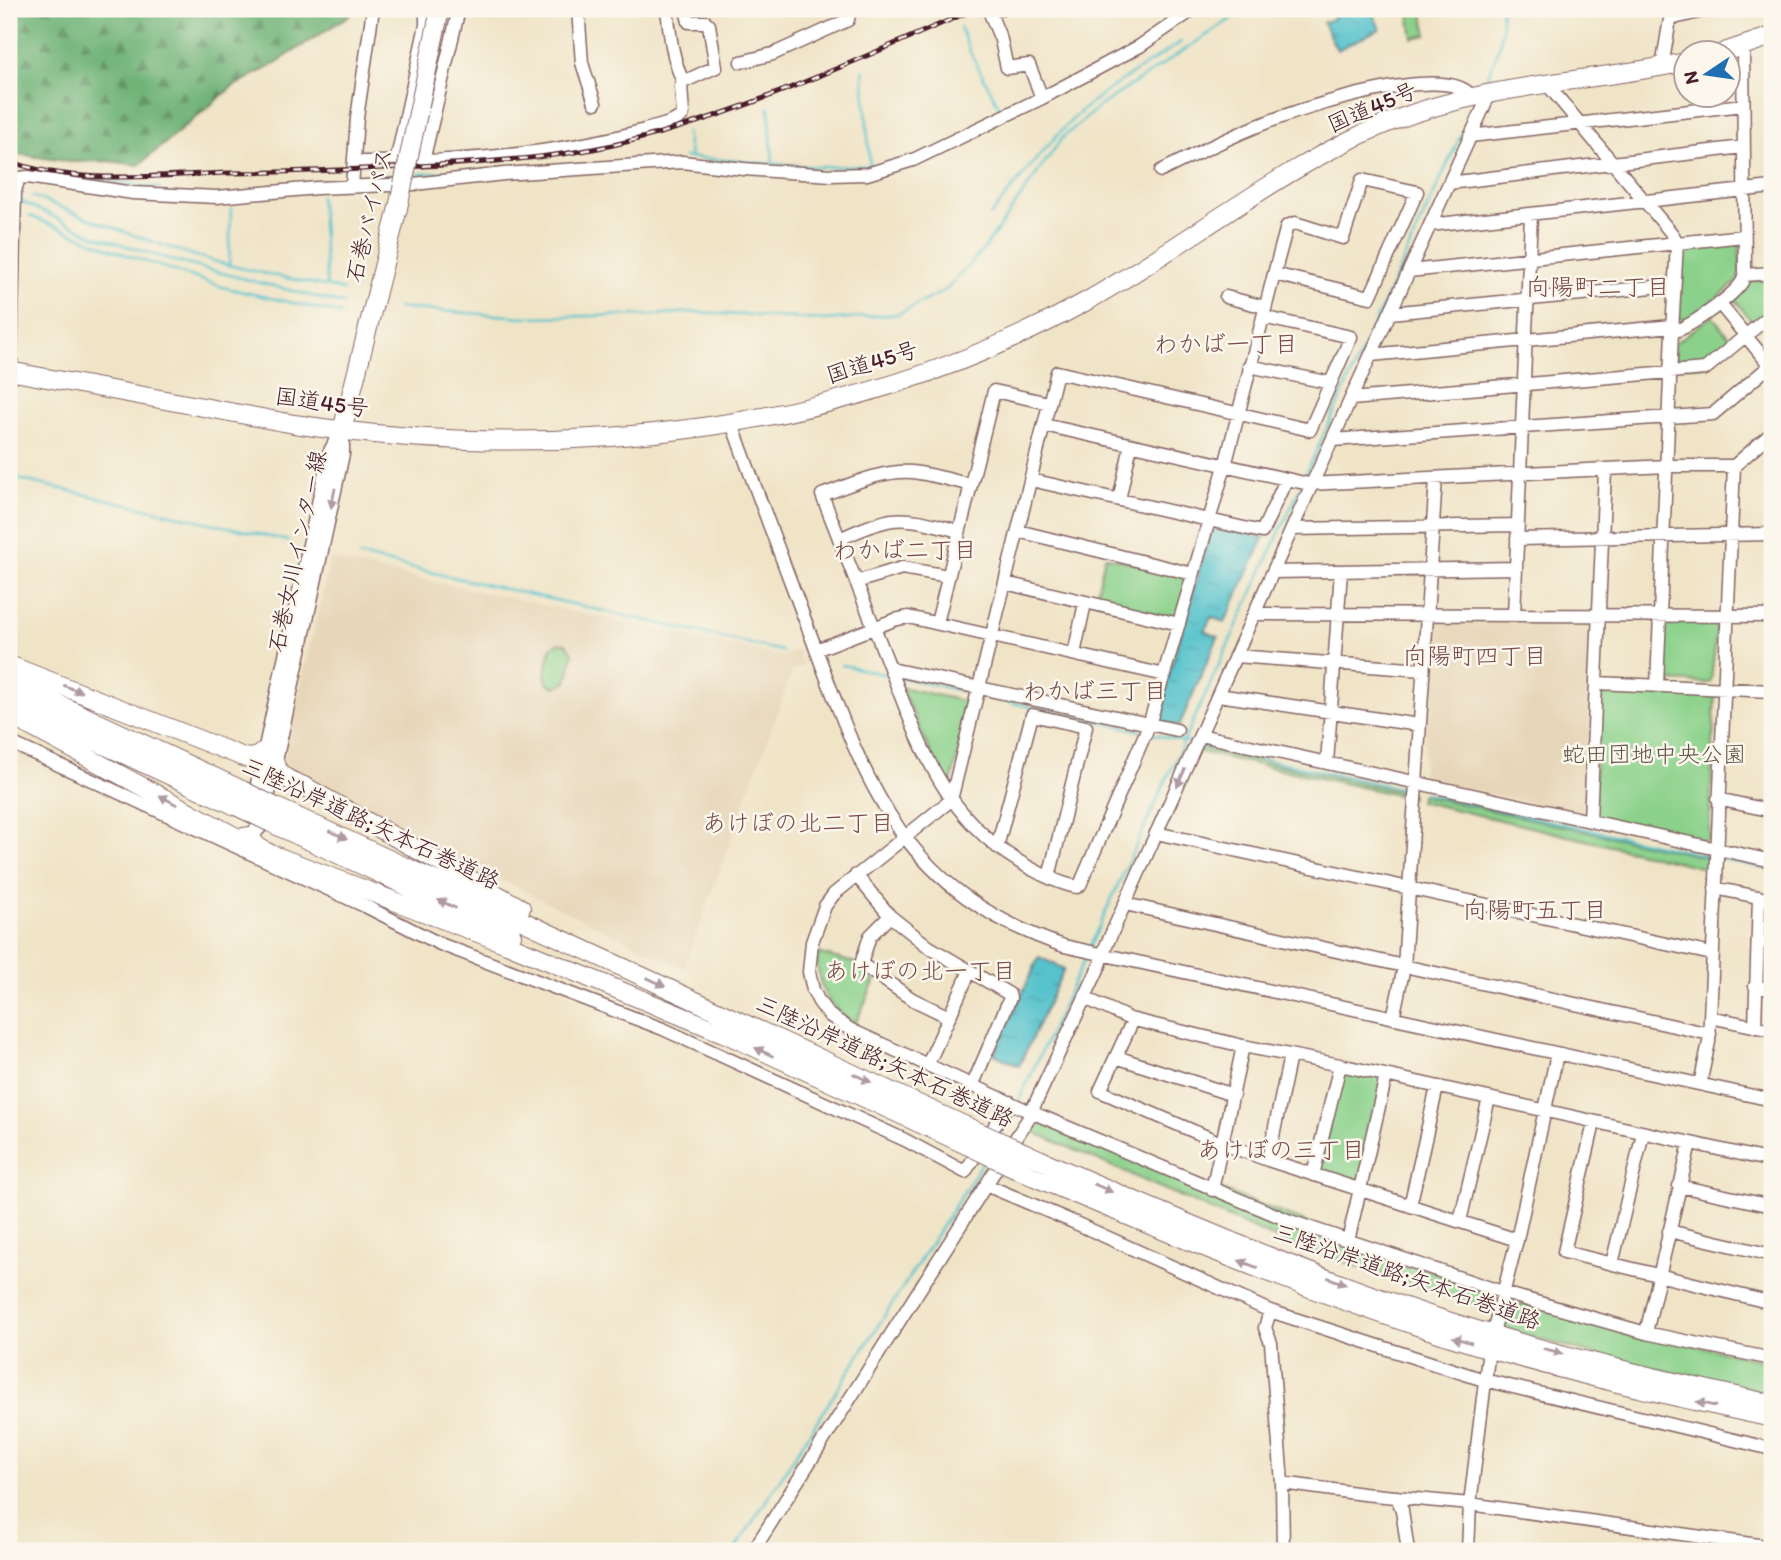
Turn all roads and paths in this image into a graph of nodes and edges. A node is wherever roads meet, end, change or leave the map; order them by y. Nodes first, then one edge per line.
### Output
1 (373, 9) edge
2 (426, 9) edge
3 (440, 9) edge
4 (459, 9) edge
5 (578, 9) edge
6 (667, 9) edge
7 (686, 9) edge
8 (850, 9) edge
9 (1000, 9) edge
10 (1195, 9) edge
11 (1711, 9) edge
12 (1772, 36) edge
13 (1743, 47) joint
14 (741, 62) dead end
15 (1672, 64) edge
16 (1662, 66) junction
17 (683, 82) junction
18 (1546, 83) junction
19 (1480, 94) junction
20 (1041, 96) junction
21 (595, 103) dead end
22 (1743, 105) junction
23 (1580, 124) junction
24 (1470, 136) junction
25 (1744, 146) junction
26 (423, 161) junction
27 (354, 162) junction
28 (396, 162) junction
29 (1613, 164) junction
30 (1161, 171) dead end
31 (1449, 183) junction
32 (352, 186) junction
33 (1772, 187) edge
34 (1743, 190) junction
35 (1645, 202) junction
36 (1531, 215) junction
37 (1430, 225) junction
38 (1744, 236) junction
39 (1677, 243) junction
40 (1530, 258) junction
41 (1409, 271) junction
42 (1772, 272) edge
43 (1275, 274) junction
44 (1744, 275) junction
45 (1673, 285) junction
46 (1226, 298) dead end
47 (1528, 300) junction
48 (1719, 303) junction
49 (1264, 312) junction
50 (1390, 313) junction
51 (1772, 314) edge
52 (1672, 329) junction
53 (1747, 336) junction
54 (1526, 341) junction
55 (1371, 355) junction
56 (1250, 366) junction
57 (1772, 366) edge
58 (1670, 373) junction
59 (10, 374) edge
60 (1331, 383) junction
61 (1524, 384) junction
62 (1352, 399) junction
63 (1049, 403) junction
64 (1238, 413) junction
65 (1669, 418) junction
66 (731, 421) junction
67 (1044, 425) junction
68 (1522, 428) junction
69 (342, 431) junction
70 (1772, 433) edge
71 (1332, 440) junction
72 (1131, 444) junction
73 (1225, 466) junction
74 (1734, 466) junction
75 (1667, 467) junction
76 (1605, 471) junction
77 (1521, 474) junction
78 (1436, 478) junction
79 (1031, 480) junction
80 (1290, 481) junction
81 (1310, 484) junction
82 (971, 485) junction
83 (1119, 500) junction
84 (1209, 521) junction
85 (1518, 524) junction
86 (1433, 527) junction
87 (1292, 529) junction
88 (959, 531) junction
89 (1018, 531) junction
90 (1772, 534) edge
91 (1729, 535) junction
92 (1664, 536) junction
93 (1603, 537) junction
94 (839, 539) junction
95 (1517, 539) junction
96 (1516, 568) junction
97 (1430, 569) junction
98 (1341, 571) junction
99 (1273, 572) junction
100 (1193, 574) junction
101 (948, 576) junction
102 (856, 582) junction
103 (1005, 583) junction
104 (1085, 603) junction
105 (1338, 613) junction
106 (1254, 614) junction
107 (1600, 614) junction
108 (1427, 615) junction
109 (1514, 615) junction
110 (1660, 615) junction
111 (1726, 615) junction
112 (1772, 615) edge
113 (937, 623) junction
114 (1179, 624) junction
115 (874, 627) junction
116 (992, 636) junction
117 (816, 650) junction
118 (1074, 654) junction
119 (1236, 656) junction
120 (1335, 663) junction
121 (9, 665) edge
122 (891, 669) junction
123 (1423, 670) junction
124 (1164, 675) junction
125 (9, 681) edge
126 (1597, 683) junction
127 (1657, 685) junction
128 (979, 687) junction
129 (1725, 689) junction
130 (1772, 691) edge
131 (1218, 695) junction
132 (9, 701) edge
133 (1331, 713) junction
134 (9, 715) edge
135 (1149, 725) junction
136 (1419, 725) junction
137 (1177, 730) dead end
138 (1199, 735) junction
139 (9, 742) edge
140 (270, 755) junction
141 (1326, 763) junction
142 (1416, 782) junction
143 (240, 799) junction
144 (1718, 799) junction
145 (951, 800) junction
146 (1772, 811) edge
147 (274, 815) junction
148 (1590, 821) junction
149 (1156, 833) junction
150 (251, 836) junction
151 (904, 838) junction
152 (998, 847) junction
153 (1716, 849) junction
154 (1772, 861) edge
155 (856, 875) junction
156 (1049, 877) junction
157 (1410, 888) junction
158 (1714, 888) junction
159 (1759, 897) junction
160 (1772, 900) edge
161 (1125, 904) junction
162 (890, 916) junction
163 (1758, 940) junction
164 (1772, 943) edge
165 (1092, 953) junction
166 (1712, 954) junction
167 (1404, 967) junction
168 (626, 968) junction
169 (970, 973) junction
170 (1755, 986) junction
171 (1772, 989) edge
172 (1084, 998) junction
173 (949, 1017) junction
174 (1710, 1017) junction
175 (1393, 1018) junction
176 (1133, 1020) junction
177 (1755, 1027) junction
178 (1772, 1030) edge
179 (723, 1033) junction
180 (1710, 1034) junction
181 (1243, 1046) junction
182 (1557, 1054) junction
183 (1290, 1056) junction
184 (1116, 1057) junction
185 (928, 1064) junction
186 (1340, 1065) junction
187 (1386, 1076) junction
188 (972, 1084) junction
189 (1700, 1084) junction
190 (1437, 1087) junction
191 (1233, 1095) junction
192 (1489, 1098) junction
193 (1772, 1100) edge
194 (1020, 1107) junction
195 (1544, 1111) junction
196 (1594, 1123) junction
197 (1643, 1133) junction
198 (964, 1135) junction
199 (1221, 1143) junction
200 (1690, 1143) junction
201 (974, 1159) junction
202 (1268, 1160) junction
203 (1772, 1161) edge
204 (1036, 1168) junction
205 (996, 1169) junction
206 (1313, 1175) junction
207 (986, 1185) junction
208 (1679, 1186) junction
209 (1212, 1190) junction
210 (1359, 1190) junction
211 (1410, 1206) junction
212 (1772, 1206) edge
213 (1460, 1221) junction
214 (1669, 1231) junction
215 (1348, 1241) junction
216 (1517, 1241) junction
217 (1772, 1255) edge
218 (1612, 1264) junction
219 (1659, 1276) junction
220 (1503, 1293) junction
221 (1772, 1303) edge
222 (1270, 1311) junction
223 (1495, 1325) dead end
224 (1646, 1333) junction
225 (1488, 1357) dead end
226 (1772, 1359) edge
227 (1484, 1380) junction
228 (1772, 1404) edge
229 (1772, 1418) edge
230 (1772, 1449) edge
231 (1282, 1483) junction
232 (1397, 1497) junction
233 (1470, 1504) junction
234 (1772, 1547) edge
235 (753, 1551) edge
236 (1283, 1551) edge
237 (1408, 1551) edge
238 (1468, 1551) edge

1 - 27 street
2 - 28 street
3 - 69 highway, 石巻バイパス, bridge
4 - 26 street
5 - 21 street
6 - 17 street
7 - 17 street
8 - 14 street
9 - 20 street
10 - 20 street
11 - 16 street
12 - 13 highway
13 - 22 street
15 - 16 highway, 国道45号
16 - 18 highway, 国道45号
17 - 26 street
18 - 19 highway, 国道45号
18 - 23 street
19 - 24 street
19 - 30 street
19 - 66 highway, 国道45号
20 - 32 street
22 - 23 street
22 - 25 street
23 - 24 street
23 - 29 street
24 - 31 street
25 - 29 street
25 - 34 street
26 - 28 street
27 - 28 street
27 - 32 street
29 - 31 street
29 - 35 street
31 - 37 street
32 - 59 street
33 - 34 street
34 - 35 street
34 - 38 street
35 - 36 street
35 - 39 street
36 - 37 street
36 - 40 street
37 - 41 street
38 - 39 street
38 - 44 street
39 - 40 street
39 - 45 street
40 - 41 street
40 - 47 street
41 - 50 street
42 - 44 street
43 - 43 street
43 - 49 street
44 - 48 street
45 - 47 street
45 - 52 street
46 - 49 street
47 - 50 street
47 - 54 street
48 - 52 street
48 - 53 street
49 - 56 street
49 - 60 street
50 - 55 street
51 - 53 street
52 - 54 street
52 - 58 street
53 - 57 street
53 - 58 street
54 - 55 street
54 - 61 street
55 - 62 street
56 - 60 street
56 - 64 street
57 - 65 street
58 - 61 street
58 - 65 street
59 - 69 highway, 国道45号
60 - 64 street
61 - 62 street
61 - 68 street
62 - 71 street
63 - 64 street
63 - 67 street
63 - 82 street
64 - 73 street
65 - 68 street
65 - 75 street
66 - 69 highway, 国道45号
66 - 117 street
67 - 72 street
67 - 79 street
68 - 71 street
68 - 77 street
69 - 140 main road, 石巻女川インター線
70 - 74 street
71 - 81 street
72 - 73 street
72 - 83 street
73 - 80 street
73 - 84 street
74 - 75 street
74 - 91 street
75 - 76 street
75 - 92 street
76 - 77 street
76 - 93 street
77 - 78 street
77 - 85 street
78 - 81 street
78 - 86 street
79 - 83 street
79 - 89 street
80 - 81 street
80 - 84 street
81 - 87 street
82 - 88 street
82 - 94 street
83 - 84 street
84 - 100 street
85 - 86 street
85 - 95 street
86 - 87 street
86 - 97 street
87 - 99 street
88 - 94 street
88 - 101 street
89 - 100 street
89 - 103 street
90 - 91 street
91 - 92 street
91 - 111 street
92 - 93 street
92 - 110 street
93 - 95 street
93 - 107 street
94 - 102 street
95 - 96 street
96 - 97 street
96 - 109 street
97 - 98 street
97 - 108 street
98 - 99 street
98 - 105 street
99 - 106 street
100 - 114 street
101 - 102 street
101 - 113 street
102 - 115 street
103 - 104 street
103 - 116 street
104 - 114 street
104 - 118 street
105 - 106 street
105 - 108 street
105 - 120 street
106 - 119 street
107 - 109 street
107 - 110 street
107 - 126 street
108 - 109 street
108 - 123 street
110 - 111 street
110 - 127 street
111 - 112 street
111 - 129 street
113 - 115 street
113 - 116 street
114 - 124 street
115 - 117 street
115 - 122 street
116 - 118 street
116 - 128 street
117 - 151 street
118 - 124 street
119 - 120 street
119 - 131 street
120 - 123 street
120 - 133 street
121 -> 140 highway
122 - 128 street
122 - 145 street
123 - 136 street
124 - 135 street
125 - 143 highway, 三陸沿岸道路;矢本石巻道路
126 - 127 street
126 - 148 street
127 - 129 street
128 - 135 street
128 - 145 street
129 - 130 street
129 - 144 street
131 - 133 street
131 - 138 street
132 - 143 highway, 三陸沿岸道路;矢本石巻道路
133 - 136 street
133 - 141 street
150 -> 134 highway
135 - 137 street
135 - 156 street
136 - 142 street
138 - 141 street
138 -> 149 street
139 - 201 street
140 - 150 main road, 石巻女川インター線
140 - 168 highway
141 - 142 street
142 - 148 street
142 - 157 street
143 - 147 highway, 三陸沿岸道路;矢本石巻道路, bridge
144 - 146 street
144 - 153 street
145 - 151 street
145 - 152 street
147 -> 168 highway, 三陸沿岸道路;矢本石巻道路
179 -> 147 highway, 三陸沿岸道路;矢本石巻道路
148 - 153 street
149 - 157 street
149 - 161 street
150 - 179 highway
151 - 155 street
151 - 165 street
152 - 156 street
152 - 156 street
153 - 154 street
153 - 158 street
155 - 162 street
155 - 185 street
157 - 166 street
157 - 167 street
158 - 159 street
158 - 166 street
159 - 160 street
159 - 163 street
161 - 165 street
161 - 167 street
162 - 169 street
162 - 173 street
163 - 164 street
163 - 170 street
165 - 172 street
165 - 175 street
166 - 174 street
167 - 175 street
167 - 180 street
168 -> 198 highway, 三陸沿岸道路;矢本石巻道路
169 - 173 street
169 - 188 street
170 - 171 street
170 - 177 street
172 - 176 street
172 - 194 street
173 - 185 street
174 - 177 street
174 - 180 street
175 - 182 street
176 - 181 street
176 - 184 street
177 - 178 street
198 -> 179 highway, 三陸沿岸道路;矢本石巻道路
180 - 189 street
181 - 183 street
181 - 191 street
182 - 189 street
182 - 195 street
183 - 186 street
183 - 202 street
184 - 191 street
184 - 199 street
185 - 188 street
186 - 187 street
186 - 206 street
187 - 190 street
187 - 210 street
188 - 194 street
189 - 193 street
190 - 192 street
190 - 211 street
191 - 199 street
192 - 195 street
192 - 213 street
194 - 201 street
194 - 205 street
194 - 209 street
195 - 196 street
195 - 216 street
196 - 197 street
196 - 218 street
197 - 200 street
197 - 218 street
198 - 204 highway, 三陸沿岸道路;矢本石巻道路, bridge
199 - 202 street
199 - 209 street
200 - 203 street
200 - 208 street
201 - 205 street
202 - 206 street
204 -> 228 highway, 三陸沿岸道路;矢本石巻道路
229 -> 204 highway, 三陸沿岸道路;矢本石巻道路
205 - 207 street
206 - 210 street
207 - 222 street
207 - 235 street
208 - 212 street
208 - 214 street
209 - 215 street
210 - 211 street
210 - 215 street
211 - 213 street
213 - 216 street
214 - 217 street
214 - 219 street
215 - 220 street
216 - 220 street
218 - 219 street
219 - 221 street
219 - 224 street
220 - 223 street
220 - 224 street
222 - 227 street
222 - 231 street
224 - 226 street
225 - 227 street
227 - 230 street
227 - 233 street
231 - 232 street
231 - 236 street
232 - 233 street
232 - 237 street
233 - 234 street
233 - 238 street

